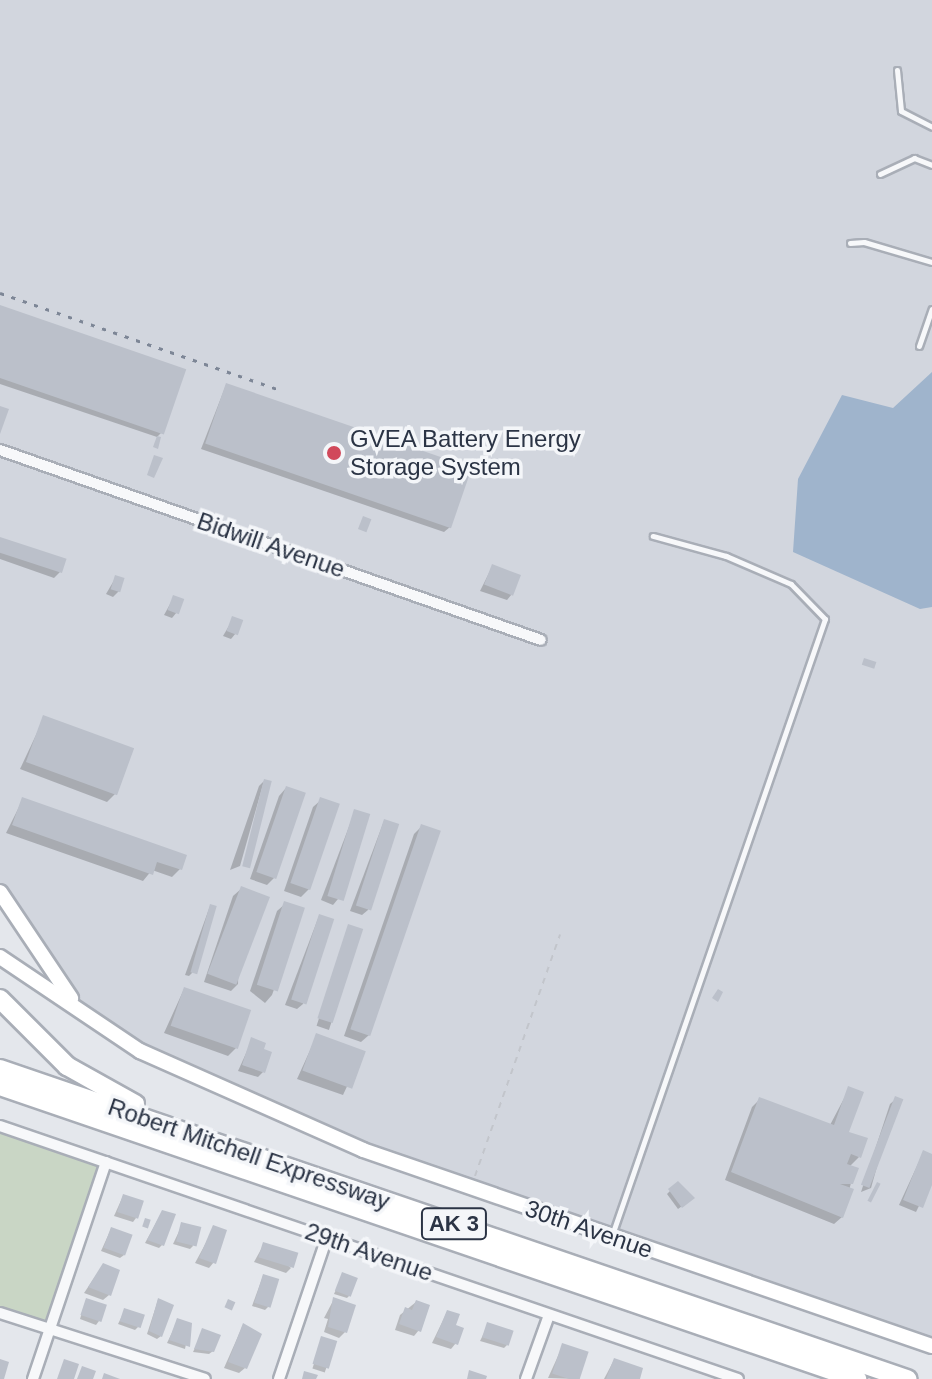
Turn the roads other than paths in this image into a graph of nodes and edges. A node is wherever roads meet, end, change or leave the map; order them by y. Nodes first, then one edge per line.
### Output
1 (897, 70) dead end
2 (932, 127) edge
3 (932, 165) edge
4 (880, 174) dead end
5 (850, 243) dead end
6 (932, 262) edge
7 (932, 309) edge
8 (919, 346) dead end
9 (0, 450) edge
10 (653, 536) dead end
11 (541, 640) dead end
12 (0, 892) edge
13 (0, 957) edge
14 (0, 999) edge
15 (81, 1011) junction
16 (0, 1069) edge
17 (0, 1086) edge
18 (0, 1126) edge
19 (106, 1162) junction
20 (290, 1167) junction
21 (611, 1236) junction
22 (327, 1237) junction
23 (0, 1313) edge
24 (549, 1315) junction
25 (49, 1329) junction
26 (932, 1346) edge
27 (33, 1379) edge
28 (205, 1379) edge
29 (279, 1379) edge
30 (526, 1379) edge
31 (738, 1379) edge
32 (857, 1379) edge
33 (907, 1379) edge

1 - 2 lane
3 - 4 lane
5 - 6 lane
7 - 8 lane
9 - 11 street, Bidwill Avenue
10 - 21 lane
12 - 15 main road, 30th Avenue
13 - 15 main road, 30th Avenue
14 - 20 highway
15 - 21 main road, 30th Avenue
16 - 20 highway, Robert Mitchell Expressway / AK 3
17 - 32 highway, Robert Mitchell Expressway / AK 3
18 - 19 street, 29th Avenue
19 - 22 street, 29th Avenue
19 - 25 street
20 - 33 highway, Robert Mitchell Expressway / AK 3
21 - 26 main road, 30th Avenue
22 - 24 street, 29th Avenue
22 - 29 street
23 - 25 street
24 - 30 street
24 - 31 street, 29th Avenue
25 - 27 street
25 - 28 street

